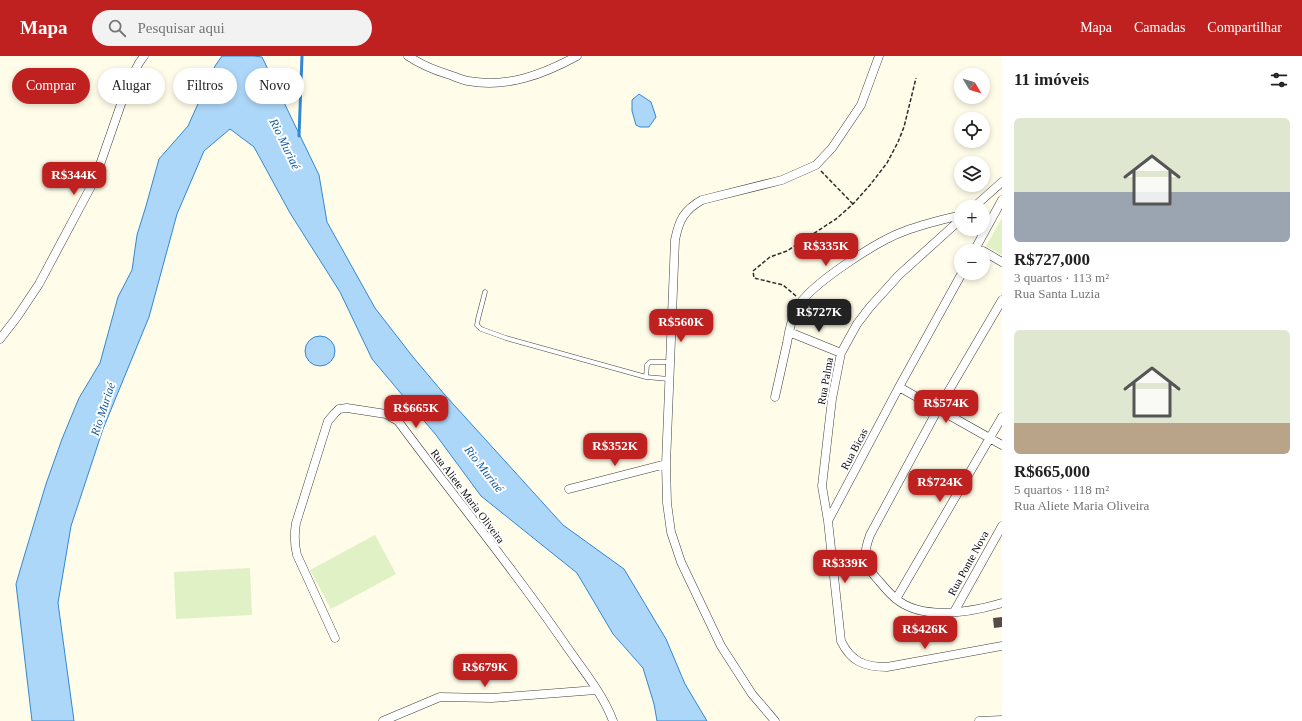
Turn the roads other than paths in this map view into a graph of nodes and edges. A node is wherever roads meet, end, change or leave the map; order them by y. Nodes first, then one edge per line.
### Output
1 (144, 56) edge
2 (408, 56) edge
3 (577, 56) edge
4 (879, 56) edge
5 (1002, 182) edge
6 (982, 200) edge
7 (1002, 200) edge
8 (954, 217) edge
9 (954, 225) edge
10 (982, 244) edge
11 (990, 256) edge
12 (1002, 262) edge
13 (958, 280) edge
14 (485, 292) dead end
15 (1002, 300) edge
16 (789, 332) junction
17 (0, 339) edge
18 (841, 353) junction
19 (670, 362) junction
20 (646, 377) junction
21 (670, 379) junction
22 (899, 387) junction
23 (775, 397) dead end
24 (938, 409) junction
25 (1002, 417) edge
26 (990, 438) junction
27 (1002, 445) edge
28 (666, 464) junction
29 (569, 489) dead end
30 (828, 521) junction
31 (1002, 526) edge
32 (896, 599) junction
33 (1002, 603) edge
34 (954, 612) junction
35 (335, 638) dead end
36 (1002, 646) edge
37 (596, 690) junction
38 (1002, 720) edge
39 (383, 721) edge
40 (613, 721) edge
41 (775, 721) edge
42 (979, 721) edge

1 - 17 street
2 - 3 street
4 - 19 street
5 - 6 street
7 - 10 street
8 - 16 street
9 - 18 street, Rua Palma
11 - 12 street
13 - 22 street, Rua Bicas
14 - 20 lane
15 - 24 street
16 - 18 street
16 - 23 street
18 - 30 street, Rua Palma
19 - 20 lane
19 - 21 street
20 - 21 lane
21 - 28 street
22 - 24 street
22 - 30 street, Rua Bicas
24 - 26 street
24 - 32 street
25 - 26 street
26 - 27 street
26 - 32 street
28 - 29 street
28 - 41 street
30 - 36 street
31 - 34 street, Rua Ponte Nova
32 - 34 street
33 - 34 street
35 - 37 street, Rua Aliete Maria Oliveira
37 - 39 street
37 - 40 street, Rua Aliete Maria Oliveira
38 - 42 street

